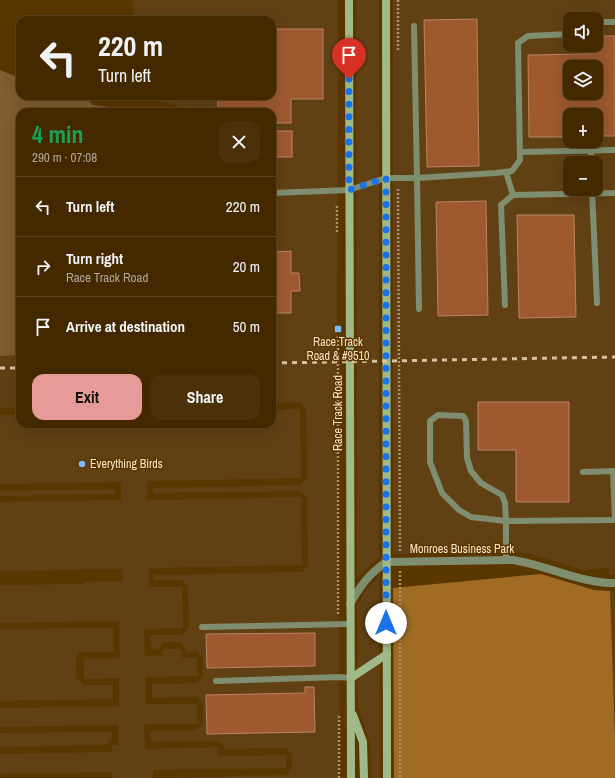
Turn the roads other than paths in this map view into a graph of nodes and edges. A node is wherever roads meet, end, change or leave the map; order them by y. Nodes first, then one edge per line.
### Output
1 (348, 0) edge
2 (386, 0) edge
3 (603, 22) edge
4 (615, 22) edge
5 (414, 26) dead end
6 (563, 34) edge
7 (615, 150) edge
8 (591, 151) junction
9 (520, 152) junction
10 (591, 156) edge
11 (506, 172) junction
12 (386, 178) junction
13 (417, 178) junction
14 (349, 190) junction
15 (563, 192) edge
16 (603, 192) edge
17 (276, 193) edge
18 (615, 193) edge
19 (513, 195) junction
20 (592, 196) edge
21 (597, 303) dead end
22 (505, 305) dead end
23 (419, 308) dead end
24 (583, 472) dead end
25 (615, 520) edge
26 (506, 521) junction
27 (506, 560) junction
28 (386, 562) junction
29 (615, 583) edge
30 (350, 604) junction
31 (351, 624) junction
32 (202, 627) dead end
33 (387, 654) junction
34 (351, 678) junction
35 (216, 681) dead end
36 (351, 709) junction
37 (351, 778) edge
38 (364, 778) edge
39 (387, 778) edge

1 - 14 main road, Race Track Road
2 - 12 main road
3 - 4 lane
5 - 13 lane
6 - 9 lane
7 - 8 lane
8 - 9 lane
8 - 10 lane
9 - 11 lane
11 - 13 lane
11 - 19 lane
12 - 13 lane
12 - 14 lane
12 - 28 main road
13 - 23 lane
14 - 17 lane
14 - 30 main road, Race Track Road
15 - 19 lane
16 - 18 lane
19 - 22 lane
20 - 21 lane
24 - 25 lane
25 - 26 lane
26 - 26 lane
26 - 27 lane
27 - 28 street, Monroes Business Park
27 - 29 street, Monroes Business Park
28 - 30 street
28 - 33 main road
30 - 31 main road, Race Track Road
31 - 32 lane
31 - 34 main road, Race Track Road
33 - 34 main road
33 - 39 main road
34 - 35 lane
34 - 36 main road, Race Track Road
36 - 37 main road, Race Track Road
36 - 38 main road

